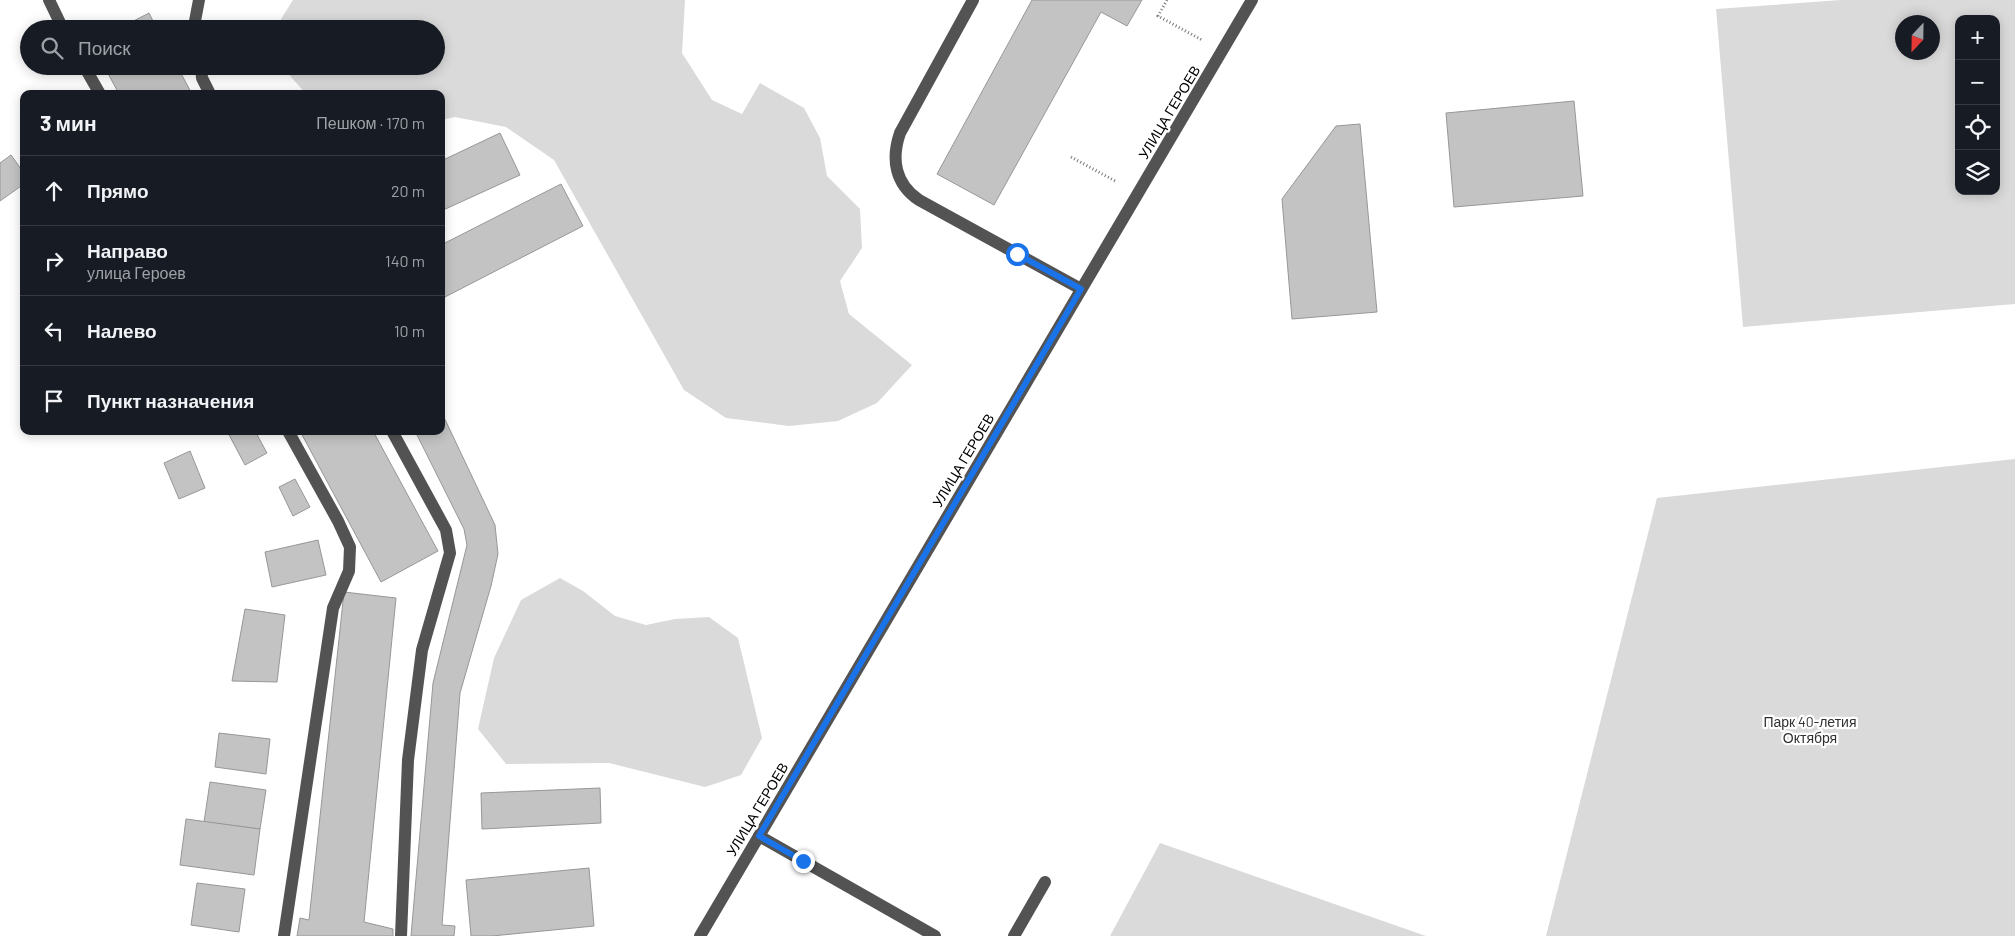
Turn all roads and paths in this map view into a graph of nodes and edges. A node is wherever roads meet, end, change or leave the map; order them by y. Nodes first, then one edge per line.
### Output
1 (49, 0) edge
2 (199, 0) edge
3 (973, 0) edge
4 (1167, 0) edge
5 (1252, 0) edge
6 (59, 20) edge
7 (195, 20) edge
8 (1203, 41) dead end
9 (89, 75) edge
10 (202, 75) edge
11 (98, 90) edge
12 (208, 90) edge
13 (1071, 157) dead end
14 (1117, 182) dead end
15 (1081, 289) junction
16 (290, 435) edge
17 (394, 435) edge
18 (759, 836) junction
19 (1046, 882) dead end
20 (284, 936) edge
21 (401, 936) edge
22 (700, 936) edge
23 (935, 936) edge
24 (1014, 936) edge

1 - 6 street
2 - 7 street
3 - 15 street
4 - 8 path
5 - 15 street, УЛИЦА ГЕРОЕВ
9 - 11 street
10 - 12 street
13 - 14 path
15 - 18 street, УЛИЦА ГЕРОЕВ
16 - 20 street
17 - 21 street
18 - 22 street, УЛИЦА ГЕРОЕВ
18 - 23 street
19 - 24 street

